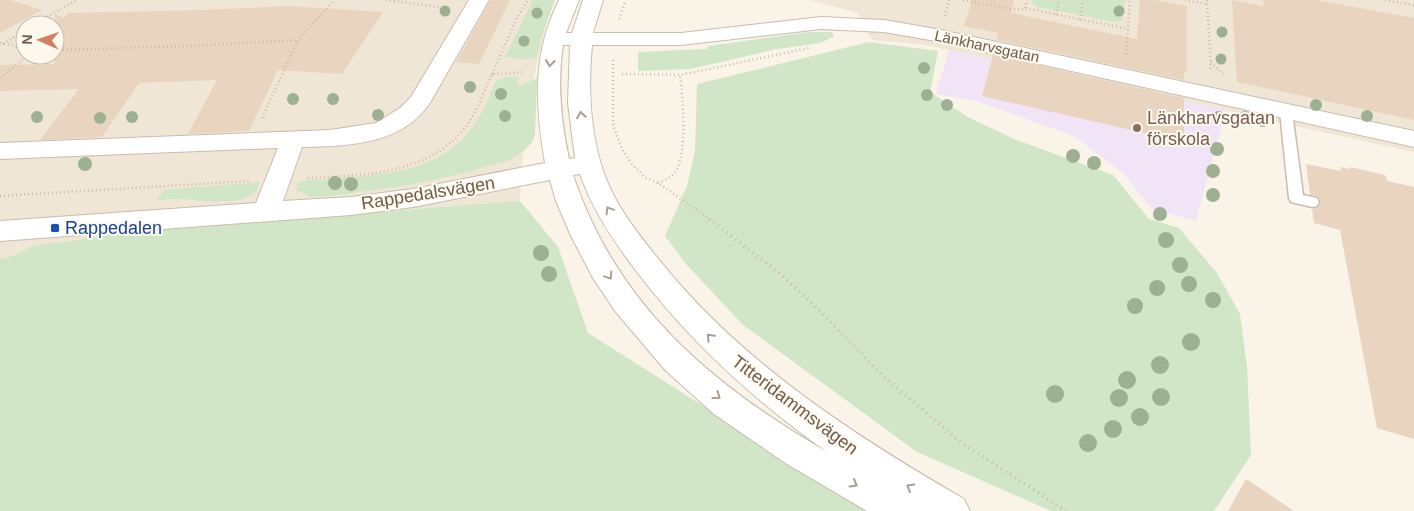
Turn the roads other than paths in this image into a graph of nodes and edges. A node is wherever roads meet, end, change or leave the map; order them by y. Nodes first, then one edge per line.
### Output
1 (569, 0) edge
2 (593, 0) edge
3 (475, 5) edge
4 (582, 38) junction
5 (553, 39) junction
6 (1286, 112) junction
7 (293, 139) junction
8 (1414, 139) edge
9 (0, 151) edge
10 (588, 163) junction
11 (558, 170) junction
12 (1312, 202) dead end
13 (266, 212) junction
14 (0, 231) edge
15 (900, 511) edge
16 (952, 511) edge

1 - 5 street, Titteridammsvägen
2 - 4 street, Titteridammsvägen
3 - 7 street
4 - 5 street, Länkharvsgatan
4 - 6 street, Länkharvsgatan
10 -> 4 street, Titteridammsvägen
5 -> 11 street, Titteridammsvägen
6 - 8 street, Länkharvsgatan
6 - 12 lane
7 - 9 street
7 - 13 street
10 - 11 street, Rappedalsvägen
16 -> 10 street, Titteridammsvägen
11 - 13 street, Rappedalsvägen
11 -> 15 street, Titteridammsvägen
13 - 14 street, Rappedalsvägen

